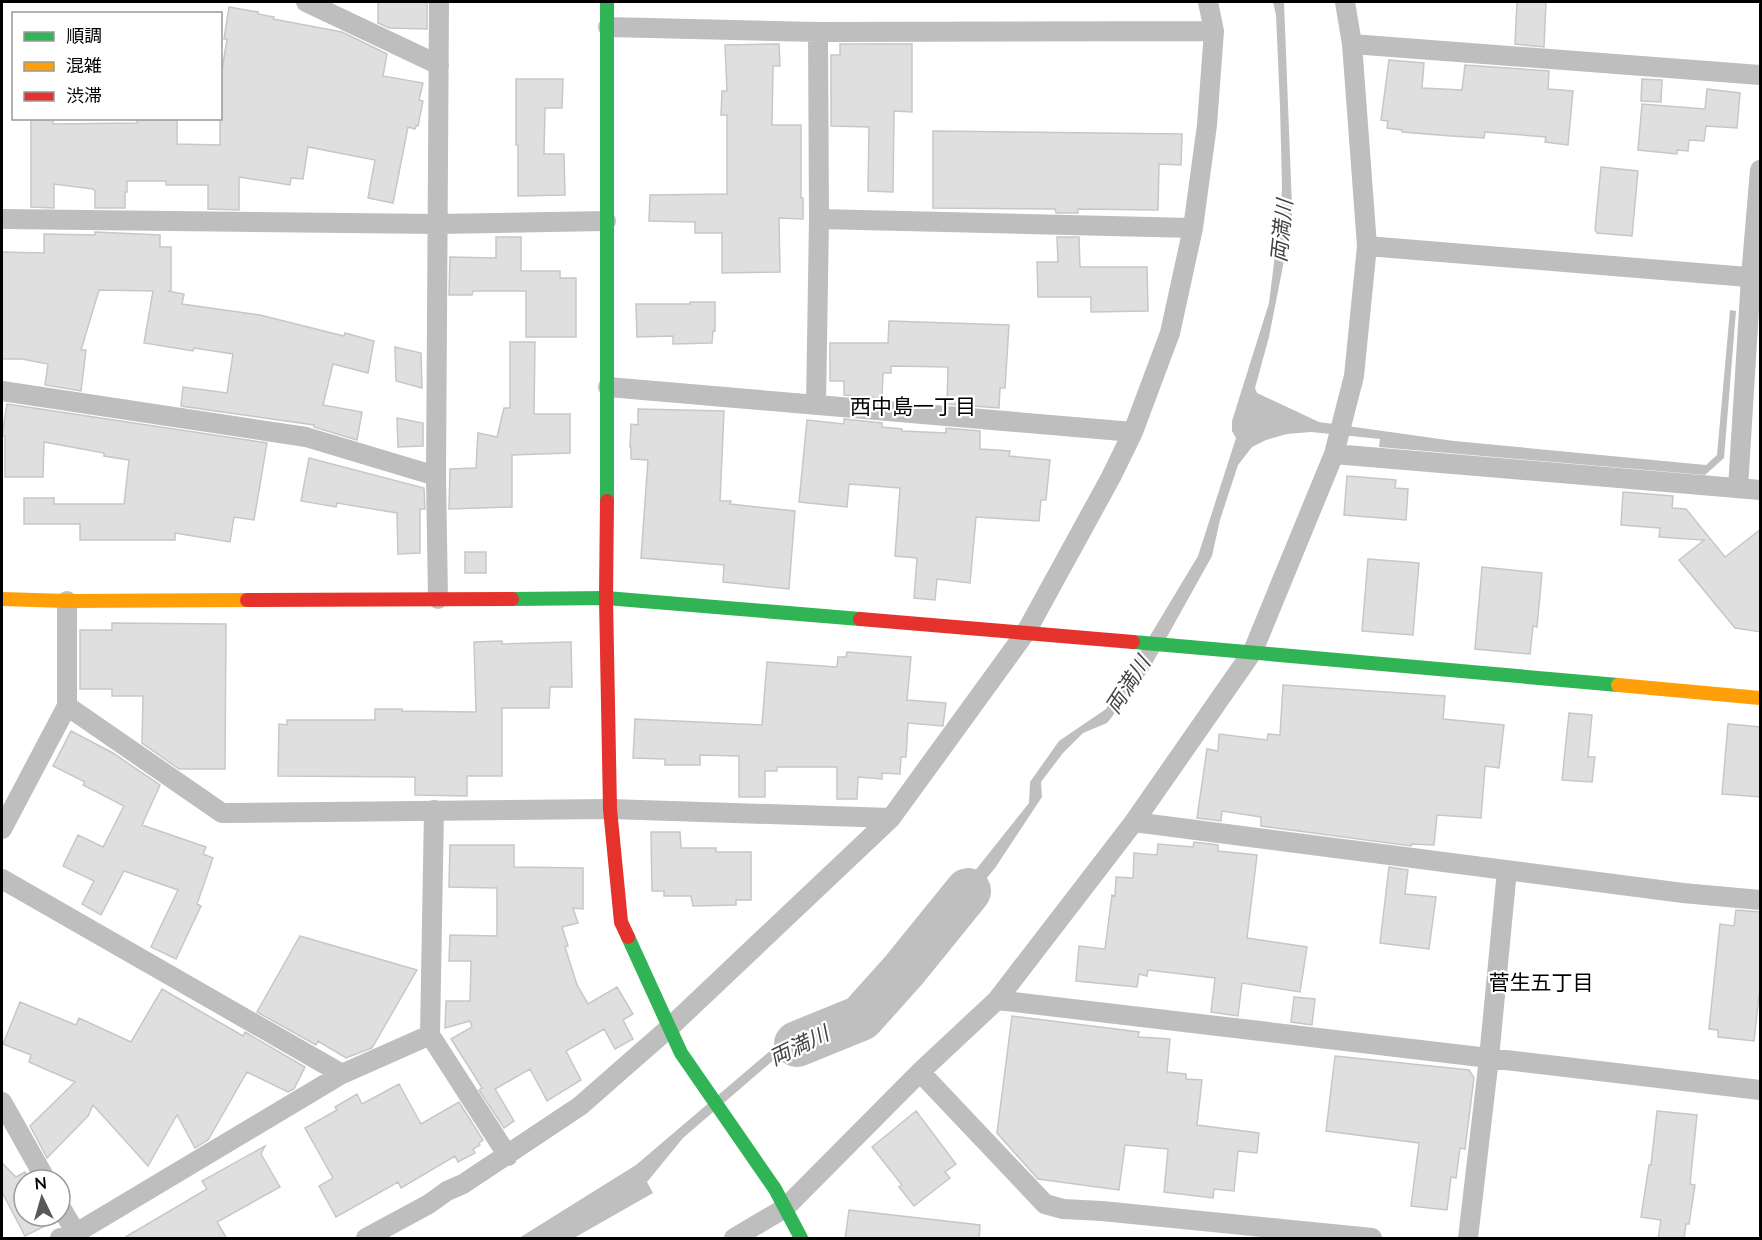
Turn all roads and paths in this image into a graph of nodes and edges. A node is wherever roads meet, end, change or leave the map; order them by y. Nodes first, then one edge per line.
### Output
1 (306, 2) edge
2 (438, 2) edge
3 (608, 2) edge
4 (1208, 2) edge
5 (1346, 2) edge
6 (608, 27) junction
7 (1214, 31) junction
8 (818, 32) junction
9 (1352, 44) junction
10 (439, 65) junction
11 (1761, 75) edge
12 (1761, 170) edge
13 (2, 219) edge
14 (819, 219) junction
15 (606, 221) junction
16 (438, 224) junction
17 (1193, 228) junction
18 (1367, 246) junction
19 (1756, 278) edge
20 (608, 387) junction
21 (2, 391) edge
22 (816, 405) junction
23 (1133, 432) junction
24 (1334, 454) junction
25 (436, 476) junction
26 (1738, 488) junction
27 (1761, 490) edge
28 (2, 598) edge
29 (606, 598) junction
30 (438, 599) junction
31 (67, 601) junction
32 (1026, 632) junction
33 (1253, 651) junction
34 (1761, 698) edge
35 (67, 706) junction
36 (610, 809) junction
37 (434, 810) junction
38 (891, 818) junction
39 (1134, 822) junction
40 (2, 829) edge
41 (1507, 870) junction
42 (2, 879) edge
43 (1761, 900) edge
44 (996, 1000) junction
45 (669, 1028) junction
46 (430, 1035) junction
47 (1488, 1058) junction
48 (921, 1072) junction
49 (342, 1074) junction
50 (1761, 1090) edge
51 (2, 1102) edge
52 (508, 1156) junction
53 (39, 1168) edge
54 (785, 1208) junction
55 (1287, 1235) edge
56 (68, 1236) edge
57 (366, 1239) edge
58 (735, 1239) edge
59 (801, 1239) edge
60 (1372, 1239) edge
61 (1468, 1239) edge

1 - 10 street
2 - 10 street
3 - 6 street
4 - 7 street
5 - 9 street
6 - 8 street
6 - 15 street
7 - 8 street
7 - 17 street
8 - 14 street
9 - 11 street
9 - 18 street
10 - 16 street
12 - 19 street
13 - 16 street
14 - 17 street
14 - 22 street
15 - 16 street
15 - 20 street
16 - 25 street
17 - 23 street
18 - 19 street
18 - 24 street
19 - 26 street
20 - 22 street
20 - 29 street
21 - 25 street
22 - 23 street
23 - 32 street
24 - 26 street
24 - 33 street
25 - 30 street
26 - 27 street
28 - 31 street
29 - 30 street
29 - 32 street
29 - 36 street
30 - 31 street
31 - 35 street
32 - 33 street
32 - 38 street
33 - 34 street
33 - 39 street
35 - 37 street
35 - 40 street
36 - 37 street
36 - 38 street
36 - 45 street
37 - 46 street
38 - 45 street
39 - 41 street
39 - 44 street
41 - 43 street
41 - 47 street
42 - 49 street
44 - 47 street
44 - 48 street
45 - 52 street
45 - 54 street
46 - 49 street
46 - 52 street
47 - 50 street
47 - 61 street
48 - 54 street
48 - 55 street
49 - 56 street
51 - 53 street
52 - 57 street
54 - 58 street
54 - 59 street
55 - 60 street

